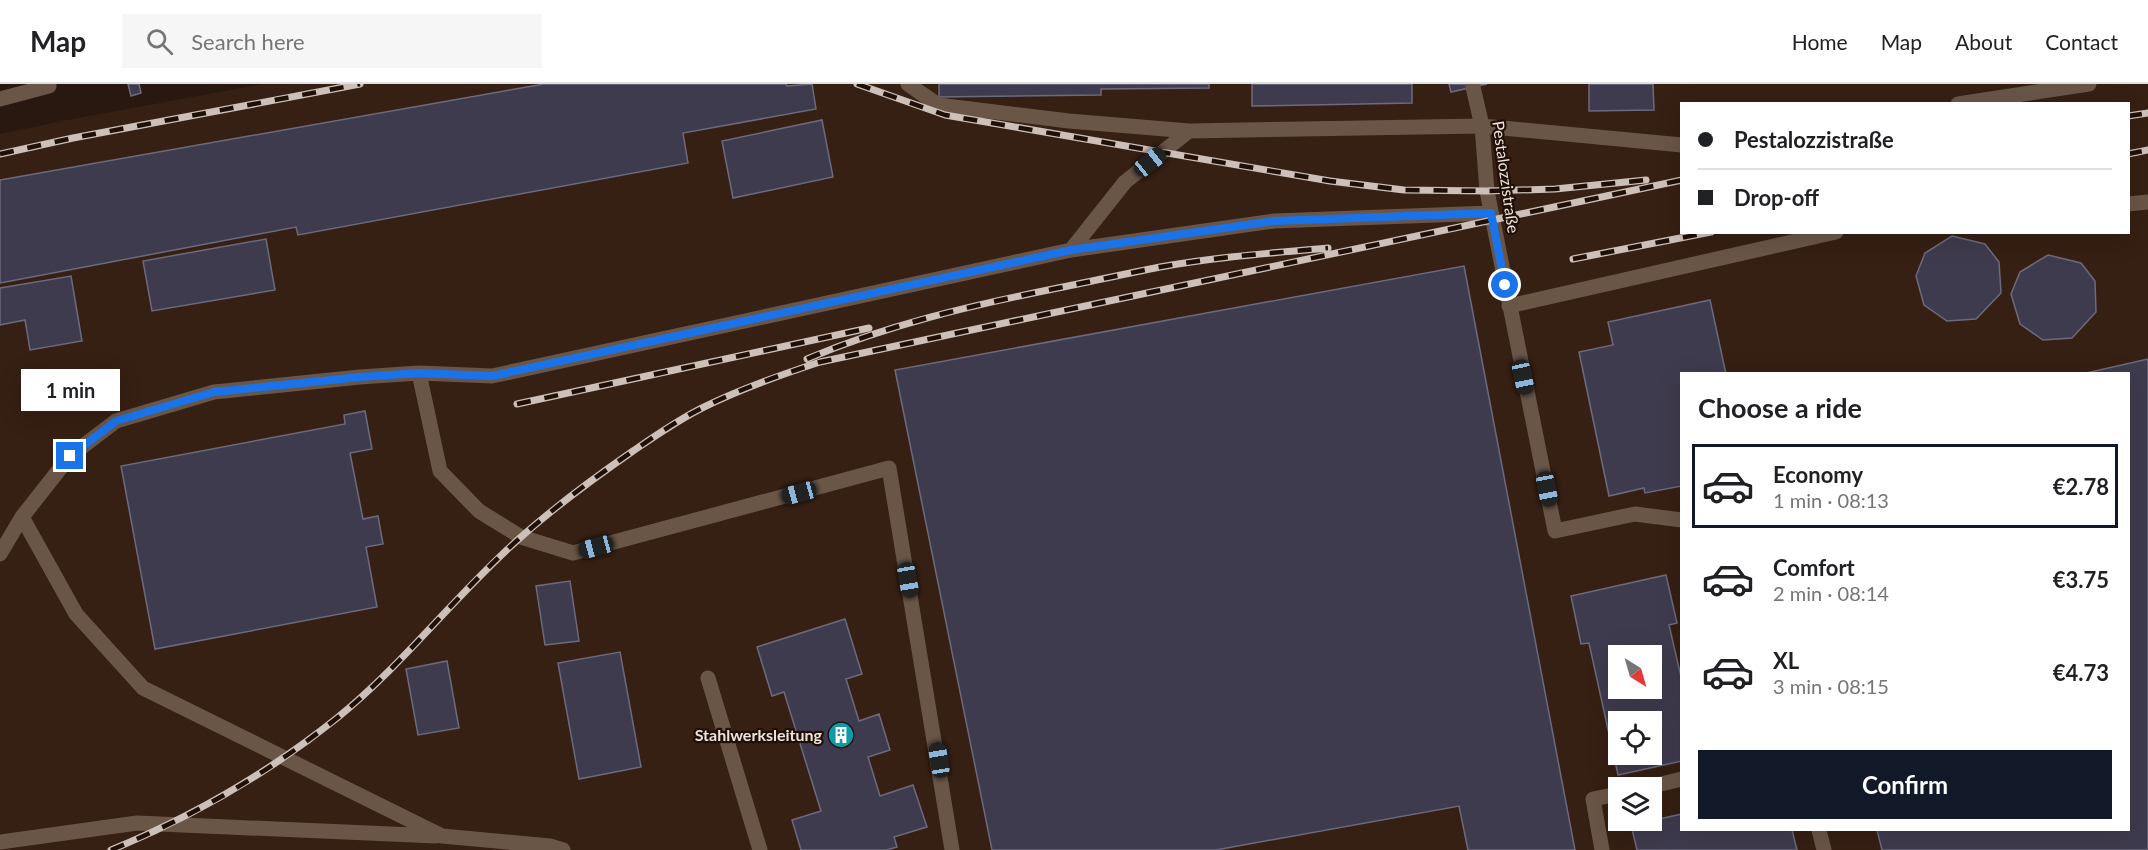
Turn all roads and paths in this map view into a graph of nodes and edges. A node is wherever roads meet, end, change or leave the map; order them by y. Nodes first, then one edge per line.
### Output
1 (51, 84) edge
2 (908, 84) edge
3 (2089, 84) edge
4 (1473, 87) dead end
5 (0, 99) edge
6 (1971, 102) edge
7 (1482, 126) junction
8 (1189, 131) junction
9 (1680, 145) edge
10 (2148, 202) edge
11 (2130, 204) edge
12 (1491, 213) junction
13 (1827, 234) edge
14 (1071, 250) junction
15 (1509, 306) junction
16 (419, 373) junction
17 (22, 517) junction
18 (1680, 520) edge
19 (0, 554) edge
20 (708, 678) dead end
21 (1680, 779) edge
22 (1662, 784) edge
23 (1608, 796) edge
24 (1819, 831) edge
25 (442, 836) junction
26 (0, 842) edge
27 (563, 850) edge
28 (760, 850) edge
29 (952, 850) edge
30 (1602, 850) edge
31 (1824, 850) edge

1 - 5 street
2 - 8 street
3 - 6 street
4 - 7 street, Pestalozzistraße
7 - 8 street
7 - 9 street
7 - 12 street, Pestalozzistraße
8 - 14 street
10 - 11 street
12 - 14 street
12 - 15 street, Pestalozzistraße
13 - 15 street
14 - 16 street
15 - 18 street, Pestalozzistraße
16 - 17 street
16 - 29 street
17 - 19 street
17 - 25 street
20 - 28 street
21 - 22 street
23 - 30 street
24 - 31 street
25 - 26 street
25 - 27 street

